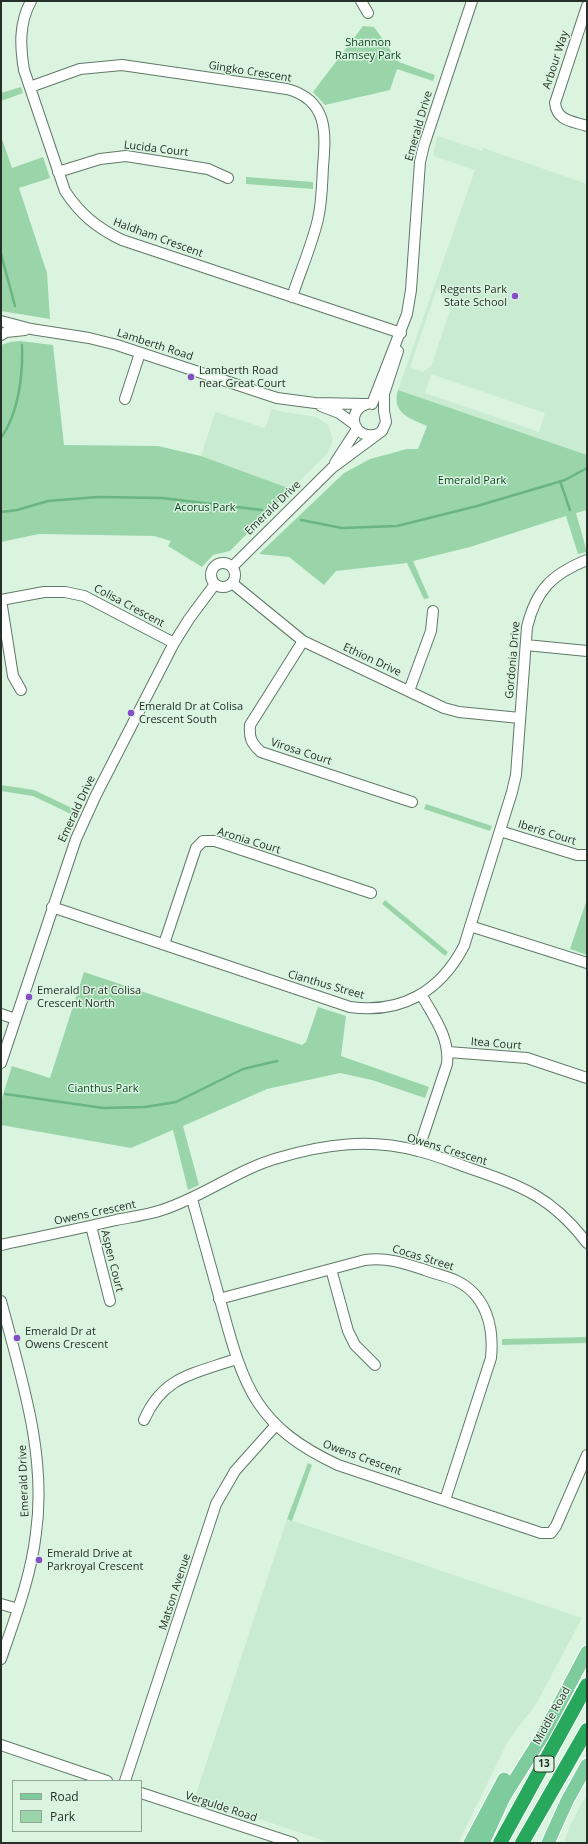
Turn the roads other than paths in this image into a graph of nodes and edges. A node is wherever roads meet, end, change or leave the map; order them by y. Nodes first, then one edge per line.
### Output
1 (31, 1) edge
2 (362, 1) edge
3 (472, 1) edge
4 (587, 6) edge
5 (368, 13) dead end
6 (585, 20) edge
7 (30, 87) junction
8 (587, 126) edge
9 (58, 172) junction
10 (228, 178) dead end
11 (292, 297) junction
12 (1, 321) edge
13 (31, 329) junction
14 (401, 333) junction
15 (1, 335) edge
16 (140, 353) junction
17 (125, 399) dead end
18 (315, 403) junction
19 (369, 404) junction
20 (384, 411) junction
21 (356, 426) junction
22 (378, 434) junction
23 (332, 468) junction
24 (587, 560) edge
25 (232, 567) junction
26 (232, 583) junction
27 (215, 584) junction
28 (1, 600) edge
29 (433, 611) dead end
30 (302, 641) junction
31 (174, 643) junction
32 (526, 645) junction
33 (587, 651) edge
34 (21, 690) dead end
35 (409, 691) junction
36 (520, 718) junction
37 (412, 802) dead end
38 (500, 831) junction
39 (587, 855) edge
40 (371, 893) dead end
41 (52, 907) junction
42 (470, 926) junction
43 (164, 944) junction
44 (587, 963) edge
45 (421, 994) junction
46 (1, 1014) edge
47 (15, 1019) junction
48 (448, 1052) junction
49 (1, 1063) edge
50 (587, 1078) edge
51 (418, 1151) junction
52 (192, 1199) junction
53 (91, 1226) junction
54 (587, 1243) edge
55 (1, 1245) edge
56 (331, 1269) junction
57 (220, 1299) junction
58 (1, 1301) edge
59 (110, 1301) dead end
60 (236, 1359) junction
61 (374, 1365) dead end
62 (144, 1420) dead end
63 (276, 1426) junction
64 (587, 1455) edge
65 (445, 1500) junction
66 (1, 1604) edge
67 (18, 1609) junction
68 (587, 1652) edge
69 (1, 1659) edge
70 (587, 1685) edge
71 (555, 1710) junction
72 (587, 1730) edge
73 (1, 1745) edge
74 (587, 1766) edge
75 (104, 1780) edge
76 (125, 1780) edge
77 (142, 1792) edge
78 (293, 1843) edge
79 (470, 1843) edge
80 (483, 1843) edge
81 (500, 1843) edge
82 (522, 1843) edge
83 (548, 1843) edge

1 - 7 street, Haldham Crescent
2 - 5 street
3 - 14 street, Emerald Drive
4 - 6 street, Arbour Way
6 - 8 street, Arbour Way
7 - 9 street, Haldham Crescent
7 - 11 street, Gingko Crescent
9 - 10 street, Lucida Court
9 - 11 street, Haldham Crescent
11 - 14 street, Haldham Crescent
12 - 13 street, Lamberth Road
13 - 15 street, Lamberth Road
13 - 16 street, Lamberth Road
14 - 19 street, Emerald Drive
14 - 20 street, Emerald Drive
16 - 17 street
16 - 18 street, Lamberth Road
18 - 19 street, Lamberth Road
18 - 21 street, Lamberth Road
19 - 20 street
19 - 21 street, Emerald Drive
20 - 22 street, Emerald Drive
21 - 22 street
21 - 23 street, Emerald Drive
22 - 23 street, Emerald Drive
23 - 25 street, Emerald Drive
24 - 32 street, Gordonia Drive
25 - 26 street
25 - 27 street
26 - 27 street
26 - 30 street, Ethion Drive
27 - 31 street, Emerald Drive
28 - 31 street, Colisa Crescent
28 - 34 street
29 - 35 street
30 - 35 street, Ethion Drive
30 - 37 street, Virosa Court
31 - 41 street, Emerald Drive
32 - 33 street
32 - 36 street, Gordonia Drive
35 - 36 street, Ethion Drive
36 - 38 street, Cianthus Street
38 - 39 street, Iberis Court
38 - 42 street, Cianthus Street
40 - 43 street, Aronia Court
41 - 43 street, Cianthus Street
41 - 47 street, Emerald Drive
42 - 44 street
42 - 45 street, Cianthus Street
43 - 45 street, Cianthus Street
45 - 48 street
46 - 47 street
47 - 49 street, Emerald Drive
48 - 50 street, Itea Court
48 - 51 street
51 - 52 street, Owens Crescent
51 - 54 street, Owens Crescent
52 - 53 street, Owens Crescent
52 - 57 street, Owens Crescent
53 - 55 street, Owens Crescent
53 - 59 street, Aspen Court
56 - 57 street, Cocas Street
56 - 61 street
56 - 65 street, Cocas Street
57 - 60 street, Owens Crescent
58 - 67 street, Emerald Drive
60 - 62 street
60 - 63 street, Owens Crescent
63 - 65 street, Owens Crescent
63 - 76 street, Matson Avenue
64 - 65 street, Owens Crescent
66 - 67 street
67 - 69 street, Emerald Drive
68 - 71 main road, Middle Road
70 - 81 highway, 13
71 - 79 main road
71 - 80 main road, Middle Road
72 - 82 highway, 13
73 - 75 street
74 - 83 main road
77 - 78 street, Vergulde Road

